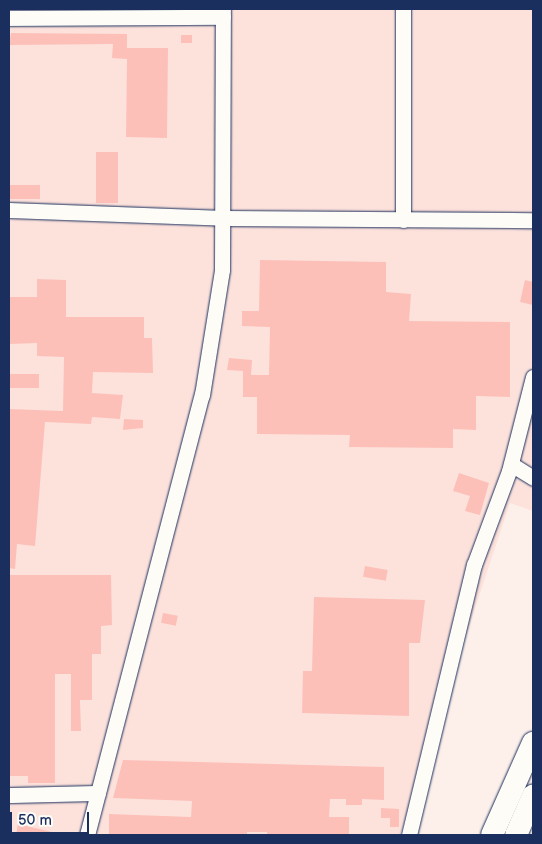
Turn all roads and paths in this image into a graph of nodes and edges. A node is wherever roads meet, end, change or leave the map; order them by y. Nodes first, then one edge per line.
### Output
1 (403, 9) edge
2 (223, 13) edge
3 (9, 18) edge
4 (9, 210) edge
5 (224, 218) junction
6 (404, 220) junction
7 (533, 220) edge
8 (533, 377) edge
9 (511, 464) junction
10 (533, 478) edge
11 (533, 743) edge
12 (98, 793) junction
13 (9, 795) edge
14 (533, 796) edge
15 (87, 835) edge
16 (409, 835) edge
17 (492, 835) edge
18 (516, 835) edge

1 - 6 street
2 - 3 street
2 - 5 street
4 - 5 street
5 - 6 street
5 - 12 street
6 - 7 street
8 - 9 street
9 - 10 street
9 - 16 street
11 - 17 highway
12 - 13 street
12 - 15 street
14 - 18 highway

